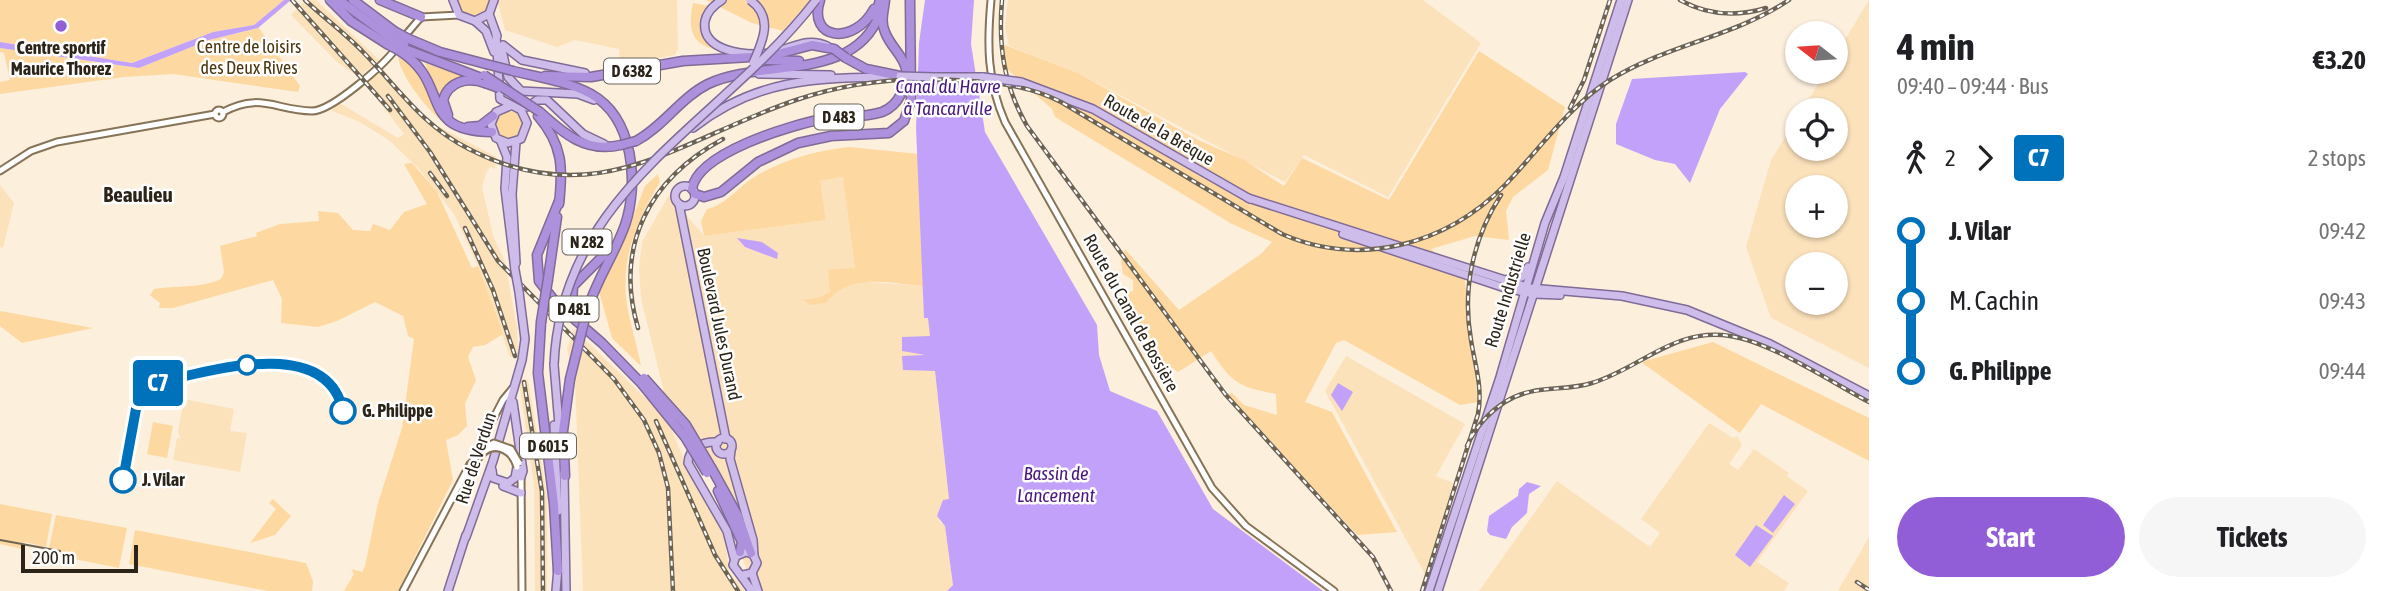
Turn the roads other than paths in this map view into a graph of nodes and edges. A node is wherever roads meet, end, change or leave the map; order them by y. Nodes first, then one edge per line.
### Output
1 (330, 0) edge
2 (353, 0) edge
3 (380, 0) edge
4 (494, 0) edge
5 (722, 0) edge
6 (750, 0) edge
7 (818, 0) edge
8 (881, 0) edge
9 (910, 0) edge
10 (991, 0) edge
11 (1621, 0) edge
12 (1629, 0) edge
13 (341, 1) edge
14 (453, 1) edge
15 (489, 13) junction
16 (442, 14) junction
17 (459, 15) junction
18 (421, 17) junction
19 (475, 20) junction
20 (496, 34) junction
21 (390, 38) junction
22 (501, 44) junction
23 (404, 46) junction
24 (832, 48) junction
25 (732, 58) junction
26 (749, 70) junction
27 (621, 72) junction
28 (532, 75) junction
29 (734, 76) junction
30 (900, 76) junction
31 (881, 77) junction
32 (485, 79) junction
33 (544, 94) junction
34 (513, 107) junction
35 (606, 107) junction
36 (494, 114) junction
37 (524, 114) junction
38 (539, 114) junction
39 (492, 132) junction
40 (501, 142) junction
41 (516, 142) junction
42 (621, 145) junction
43 (671, 145) junction
44 (0, 171) edge
45 (694, 192) junction
46 (1248, 198) junction
47 (559, 201) junction
48 (684, 205) junction
49 (1550, 211) junction
50 (622, 231) junction
51 (1553, 233) junction
52 (515, 270) junction
53 (1484, 274) junction
54 (1502, 287) junction
55 (1529, 291) junction
56 (1559, 291) junction
57 (1582, 293) junction
58 (1545, 295) junction
59 (1518, 308) junction
60 (1517, 343) junction
61 (1510, 362) junction
62 (554, 365) junction
63 (643, 381) junction
64 (514, 388) junction
65 (1869, 393) edge
66 (512, 398) junction
67 (722, 440) junction
68 (731, 450) junction
69 (493, 461) junction
70 (518, 465) junction
71 (469, 467) junction
72 (486, 467) junction
73 (710, 471) junction
74 (565, 476) junction
75 (521, 477) junction
76 (1466, 478) junction
77 (491, 480) junction
78 (520, 493) junction
79 (466, 537) junction
80 (426, 546) junction
81 (737, 555) junction
82 (752, 555) junction
83 (558, 571) junction
84 (752, 573) junction
85 (743, 575) junction
86 (403, 591) edge
87 (448, 591) edge
88 (522, 591) edge
89 (556, 591) edge
90 (566, 591) edge
91 (752, 591) edge
92 (758, 591) edge
93 (1334, 591) edge
94 (1429, 591) edge
95 (1438, 591) edge

1 - 21 highway
2 - 21 highway, D 6015
3 - 18 highway
4 - 15 main road
5 - 24 main road
6 - 26 main road, bridge
7 - 8 highway
7 - 26 main road, N 282, bridge
8 - 25 highway, D 6382
8 - 29 highway
8 - 45 highway, D 483
9 - 45 highway
10 - 93 street, Route du Canal de Bossière
11 - 49 main road
12 - 51 main road, Route Industrielle
13 - 21 highway, D 6015
13 - 21 highway, D 6015
14 - 16 street
14 - 17 main road
15 - 19 main road
15 - 20 main road
16 - 17 street
16 - 18 street
17 - 19 main road
18 - 44 street
19 - 36 main road
20 - 22 main road
20 - 34 main road
21 - 23 highway, D 6015, bridge
22 - 27 main road
22 - 33 main road
23 - 28 highway, D 6015, bridge
23 - 32 highway, D 6015
23 - 39 highway
24 - 25 highway
24 - 30 highway, bridge
25 - 27 highway, D 6382
26 - 43 main road, N 282, bridge
27 - 28 highway, D 6382
28 - 35 highway, D 6015
29 - 31 main road
29 - 42 highway, bridge
30 - 31 main road, Route de la Brèque
30 - 46 main road, Route de la Brèque, bridge
31 - 43 main road, bridge
32 - 36 highway
32 - 38 highway, bridge
32 - 38 highway, D 6015, bridge
33 - 34 main road
33 - 35 main road
34 - 36 main road
34 - 37 main road
35 - 50 highway, D 6015
36 - 39 main road
37 - 41 main road
37 - 42 main road
38 - 42 highway
38 - 47 highway, D 6015
39 - 40 main road
40 - 41 main road
40 - 52 main road, Rue de Verdun
41 - 52 main road, Rue de Verdun
43 - 62 main road, N 282, bridge
45 - 48 main road
45 - 48 main road
46 - 53 main road
46 - 54 main road, Route de la Brèque
47 - 63 highway, D 481
47 - 83 highway, D 6015, bridge
48 - 67 main road, Boulevard Jules Durand
49 - 53 main road
49 - 55 main road
50 - 63 highway, D 481
50 - 74 highway, D 6015, bridge
51 - 55 main road, Route Industrielle
51 - 56 main road
52 - 64 main road, Rue de Verdun, bridge
53 - 55 main road
54 - 55 main road, Route de la Brèque
54 - 59 main road
55 - 56 main road
55 - 58 main road
55 - 59 main road, Route Industrielle
55 - 60 main road, Route Industrielle
55 - 61 main road
56 - 57 main road
57 - 58 main road
57 - 65 main road
58 - 60 main road
59 - 76 main road, Route Industrielle
60 - 61 main road, Route Industrielle
61 - 95 main road, Route Industrielle
62 - 74 main road, N 282
62 - 83 main road, N 282
63 - 73 highway, D 481, bridge
64 - 66 main road, Rue de Verdun
64 - 71 street
64 - 72 main road, Rue de Verdun
66 - 69 main road, Rue de Verdun
66 - 75 main road
67 - 68 main road, Boulevard Jules Durand
67 - 68 main road
67 - 81 main road
68 - 82 main road
69 - 70 main road
69 - 77 main road, Rue de Verdun
70 - 71 street, bridge
70 - 75 street
70 - 80 street, bridge
71 - 80 street
72 - 77 main road
72 - 79 main road, Rue de Verdun
73 - 81 highway, D 481
73 - 82 highway, D 481
74 - 90 main road, D 6015
75 - 78 street
76 - 94 main road, Route Industrielle
76 - 94 main road
77 - 78 main road
77 - 79 main road, Rue de Verdun
78 - 88 street
79 - 87 main road, Rue de Verdun
80 - 86 street
81 - 82 main road
81 - 85 main road
82 - 84 main road
83 - 89 main road, D 6015
84 - 85 main road
84 - 92 main road
85 - 91 main road

